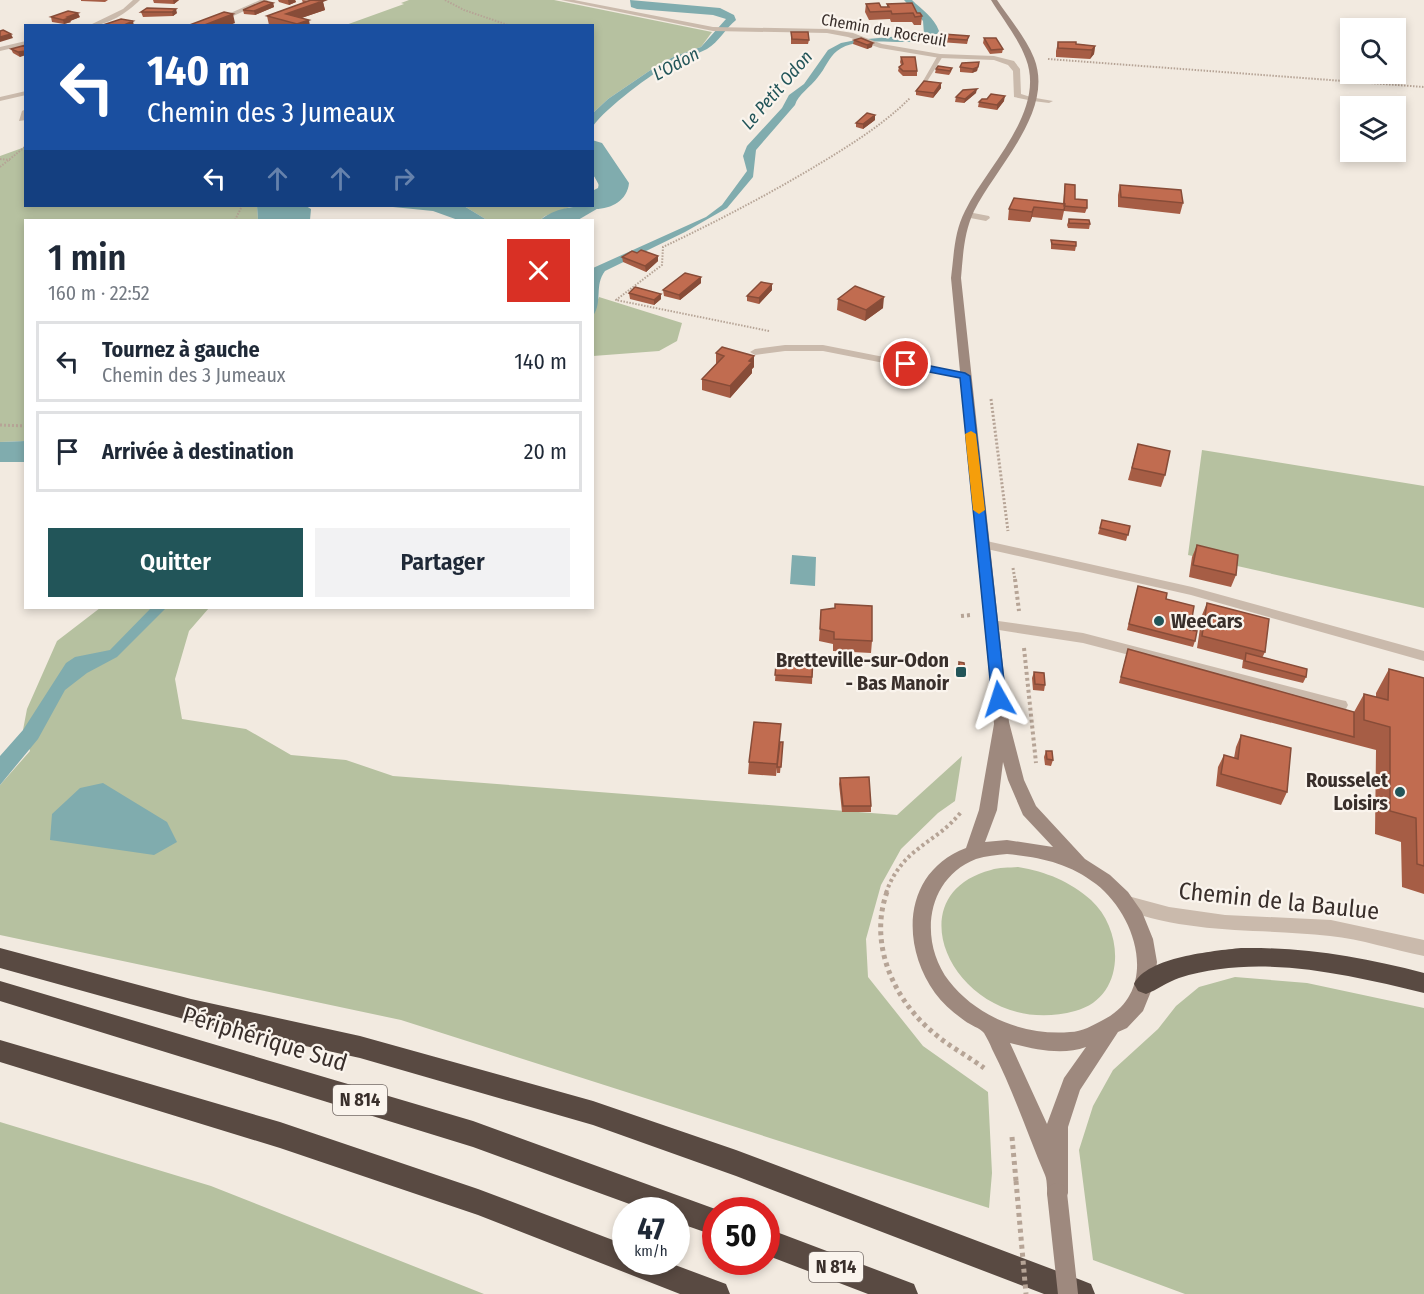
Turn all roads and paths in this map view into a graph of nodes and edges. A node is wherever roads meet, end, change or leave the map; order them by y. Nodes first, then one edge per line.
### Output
1 (137, 0) edge
2 (266, 0) edge
3 (445, 0) edge
4 (564, 0) edge
5 (994, 0) edge
6 (95, 24) edge
7 (209, 24) edge
8 (505, 24) edge
9 (24, 43) edge
10 (0, 49) edge
11 (940, 56) junction
12 (1030, 58) junction
13 (921, 87) joint
14 (1424, 87) edge
15 (24, 93) edge
16 (0, 99) edge
17 (1033, 99) junction
18 (1049, 100) dead end
19 (24, 148) edge
20 (0, 159) edge
21 (10, 160) junction
22 (0, 167) edge
23 (968, 215) junction
24 (986, 218) dead end
25 (776, 332) dead end
26 (755, 352) dead end
27 (965, 376) junction
28 (991, 399) dead end
29 (0, 424) edge
30 (24, 426) edge
31 (982, 544) junction
32 (1011, 550) junction
33 (991, 625) junction
34 (1021, 629) junction
35 (1424, 656) edge
36 (1341, 705) dead end
37 (1001, 722) junction
38 (1037, 770) dead end
39 (974, 853) junction
40 (1078, 862) junction
41 (1128, 904) junction
42 (1424, 948) edge
43 (0, 958) edge
44 (1424, 983) edge
45 (1146, 984) junction
46 (0, 991) edge
47 (991, 1028) junction
48 (1110, 1029) junction
49 (0, 1051) edge
50 (1016, 1181) dead end
51 (1056, 1185) junction
52 (702, 1218) edge
53 (780, 1246) edge
54 (612, 1254) edge
55 (666, 1275) edge
56 (716, 1294) edge
57 (904, 1294) edge
58 (1026, 1294) edge
59 (1068, 1294) edge
60 (1081, 1294) edge

1 - 6 street
2 - 7 street
3 - 8 path
4 - 11 street, Chemin du Rocreuil
5 - 12 main road
9 - 10 street
11 - 13 lane
11 - 17 street, Chemin du Rocreuil
12 - 14 path
12 - 17 main road
13 - 25 path
15 - 16 street
17 - 18 lane
17 - 23 main road
19 - 21 path
20 - 21 path
21 - 22 path
23 - 24 lane
23 - 27 main road
26 - 27 lane
27 - 31 main road
28 - 32 path
29 - 30 path
31 - 32 lane
31 - 33 main road
32 - 34 path
32 - 35 lane
33 - 34 lane
33 - 37 main road
34 - 36 lane
34 - 38 path
37 - 39 main road
37 - 40 main road
39 - 40 main road
39 - 47 main road
40 - 41 main road
41 - 42 street, Chemin de la Baulue
41 - 45 main road
43 - 60 highway
44 - 45 highway
45 - 48 main road
46 - 52 highway, Périphérique Sud / N 814
47 - 48 main road
47 - 51 main road
48 - 51 main road
49 - 54 highway
50 - 58 path, bridge
51 - 59 main road, bridge
53 - 57 highway, N 814
55 - 56 highway

